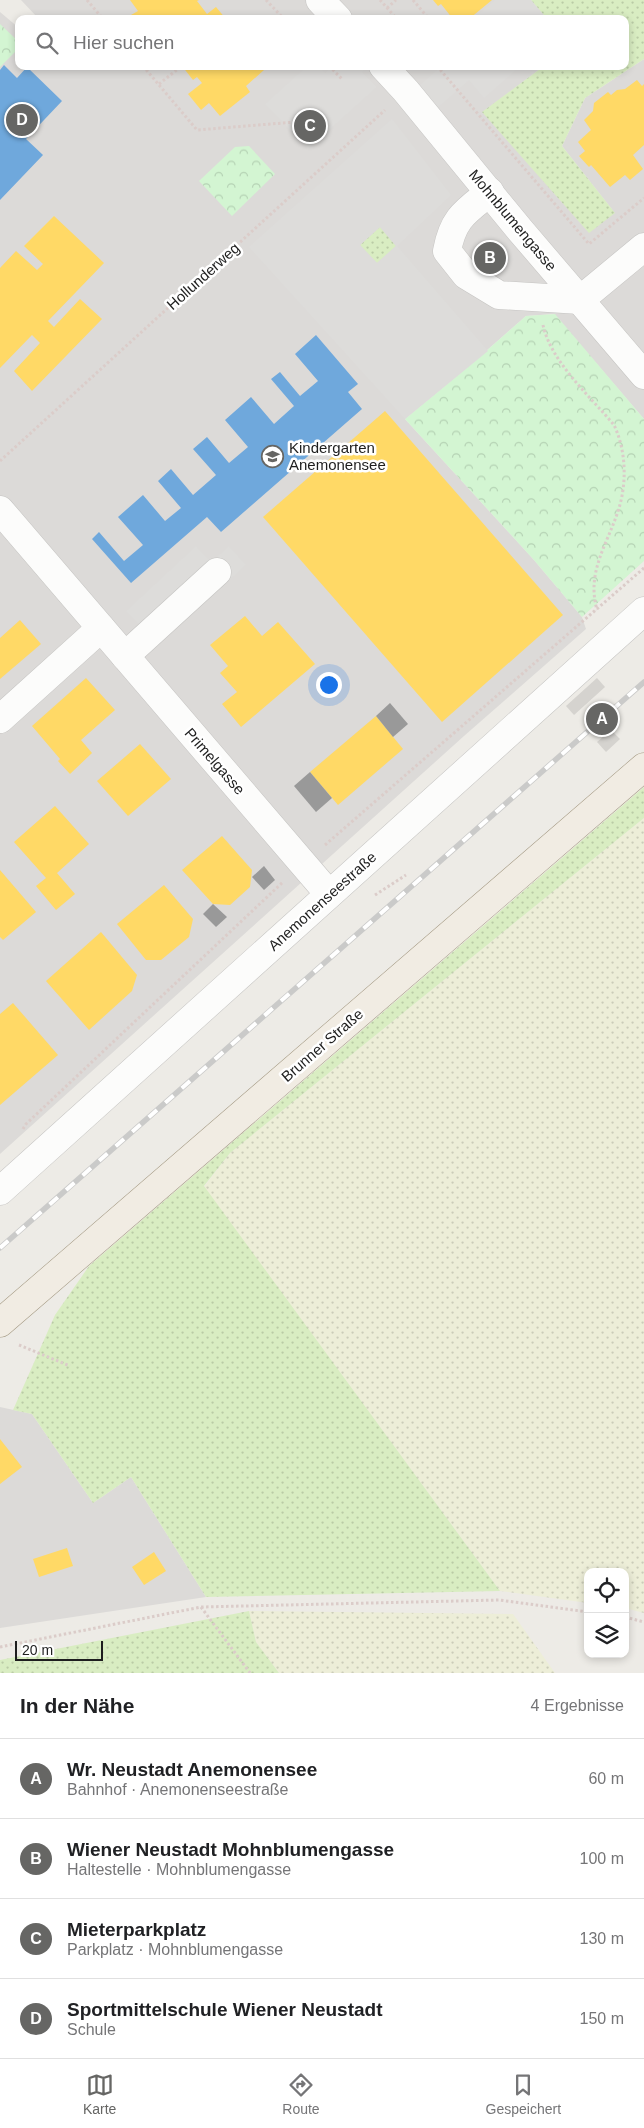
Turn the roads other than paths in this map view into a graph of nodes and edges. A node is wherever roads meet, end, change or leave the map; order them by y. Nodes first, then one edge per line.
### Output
1 (320, 0) edge
2 (334, 15) edge
3 (386, 70) edge
4 (490, 192) junction
5 (644, 247) edge
6 (580, 300) junction
7 (644, 375) edge
8 (0, 510) edge
9 (217, 572) dead end
10 (644, 611) edge
11 (100, 628) junction
12 (125, 656) junction
13 (0, 719) edge
14 (644, 767) edge
15 (329, 894) junction
16 (0, 1191) edge
17 (8, 1333) edge

1 - 2 street
3 - 4 street, Mohnblumengasse
4 - 6 street, Mohnblumengasse
4 - 6 street
5 - 6 street
6 - 7 street, Mohnblumengasse
8 - 11 street, Primelgasse
9 - 12 street
10 - 15 street, Anemonenseestraße
11 - 12 street, Primelgasse
11 - 13 street
12 - 15 street, Primelgasse
14 - 17 main road, Brunner Straße
15 - 16 street, Anemonenseestraße

